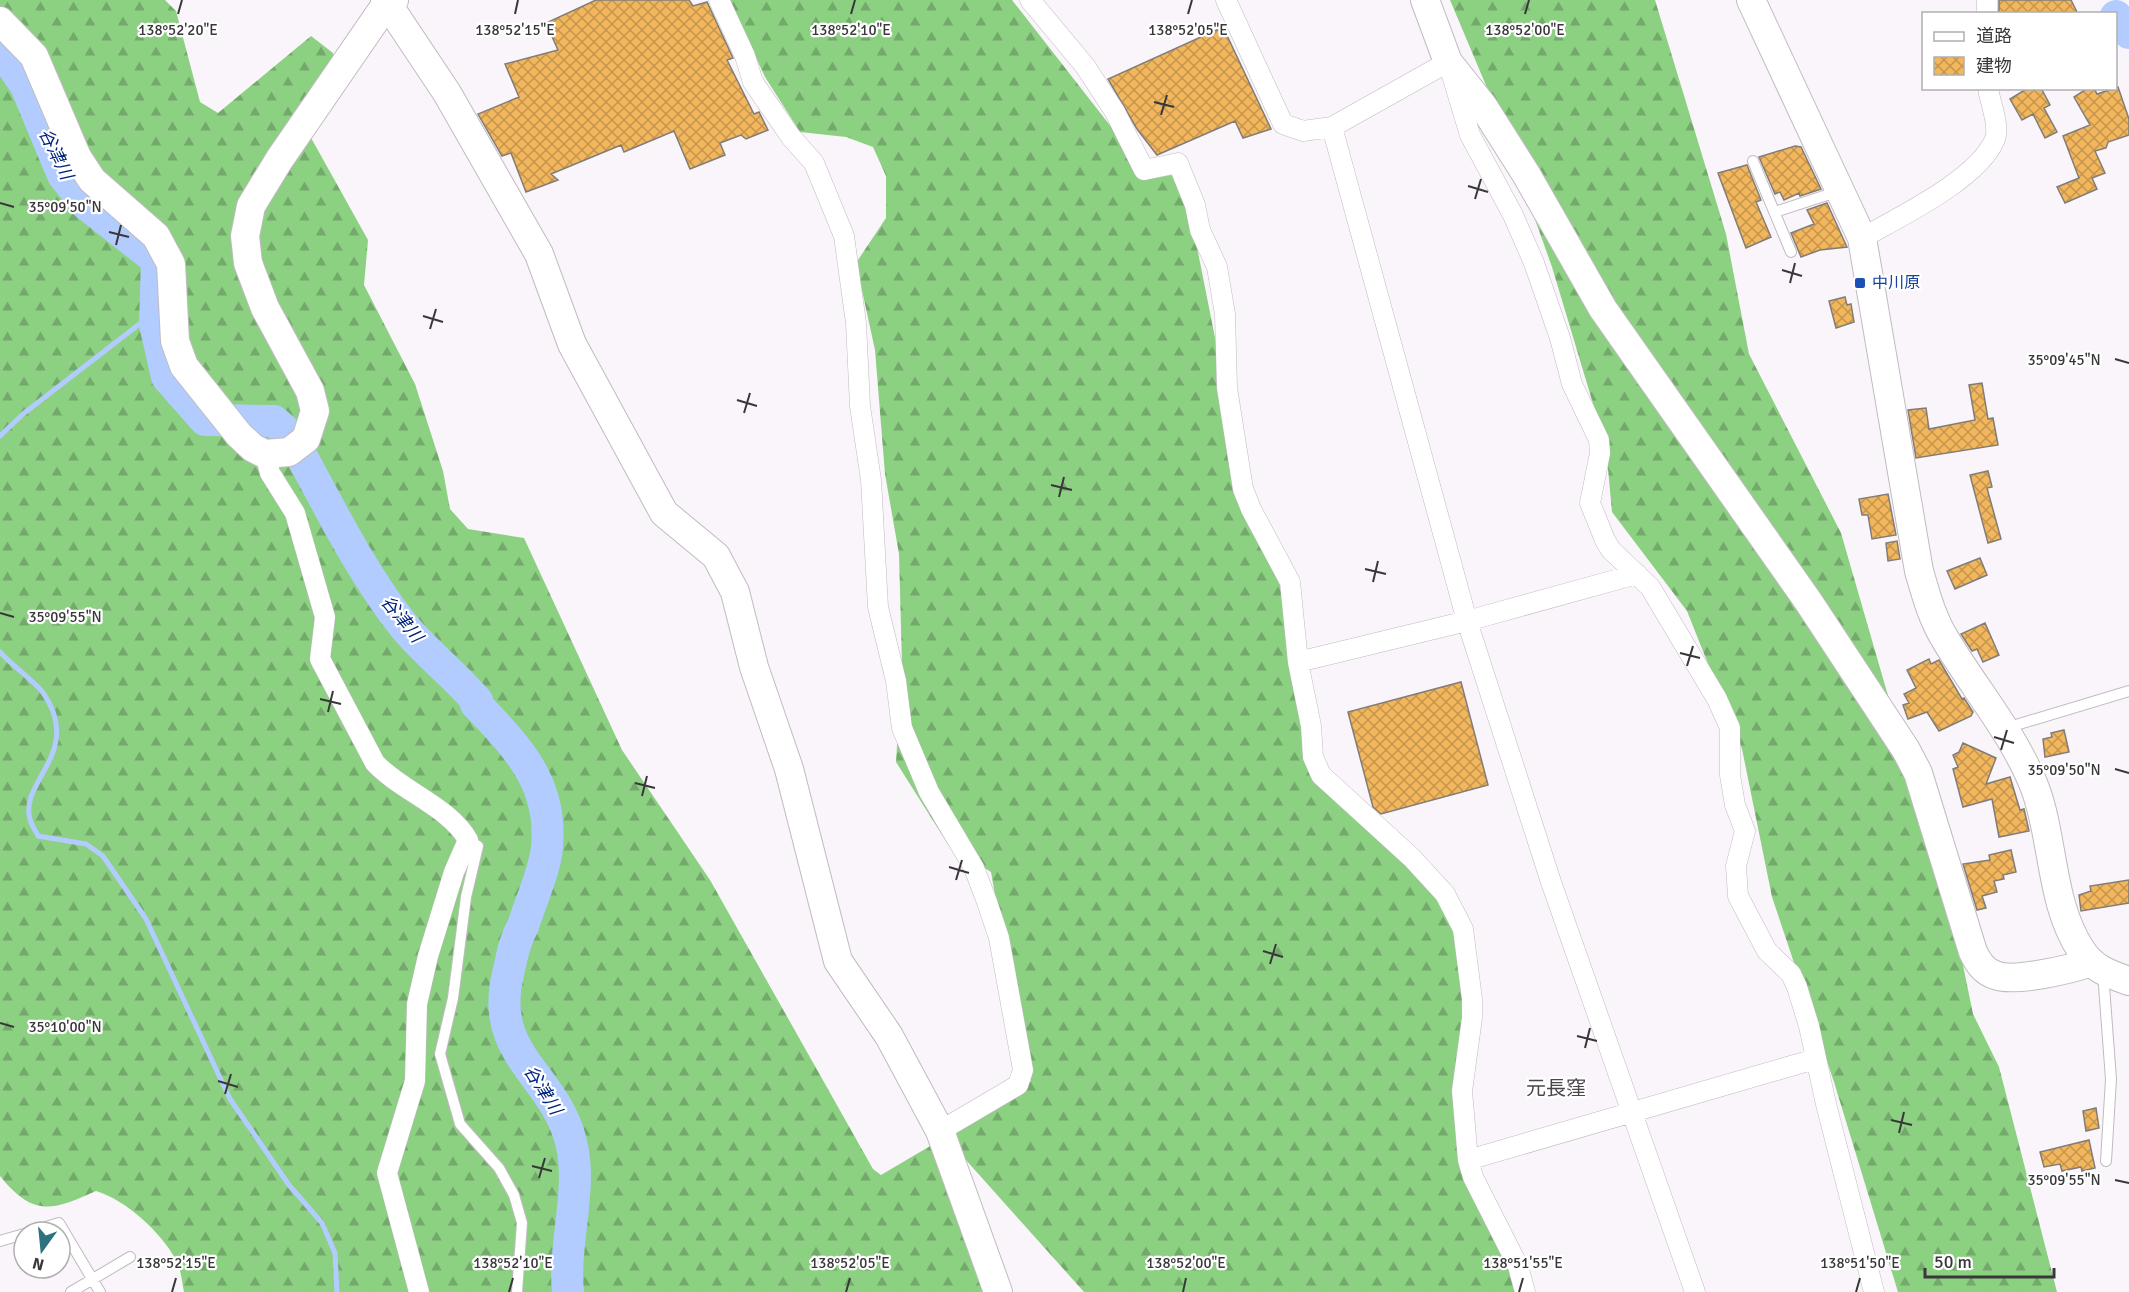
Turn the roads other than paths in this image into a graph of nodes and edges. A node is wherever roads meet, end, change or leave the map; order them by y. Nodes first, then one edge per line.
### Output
1 (719, 0) edge
2 (1030, 0) edge
3 (1226, 0) edge
4 (1425, 0) edge
5 (1751, 0) edge
6 (389, 1) edge
7 (0, 21) edge
8 (1448, 62) junction
9 (1988, 90) edge
10 (1332, 126) junction
11 (1753, 161) dead end
12 (1839, 191) junction
13 (1775, 212) junction
14 (1862, 238) junction
15 (1791, 252) dead end
16 (265, 454) junction
17 (1637, 574) junction
18 (1467, 621) junction
19 (1298, 662) junction
20 (2129, 691) edge
21 (2003, 729) junction
22 (468, 840) junction
23 (2108, 972) edge
24 (1815, 1059) junction
25 (1630, 1111) junction
26 (940, 1131) junction
27 (1468, 1160) junction
28 (2106, 1161) dead end
29 (72, 1244) edge
30 (130, 1257) dead end
31 (93, 1278) junction
32 (71, 1292) edge
33 (100, 1292) edge
34 (419, 1292) edge
35 (517, 1292) edge
36 (998, 1292) edge
37 (1525, 1292) edge
38 (1695, 1292) edge
39 (1874, 1292) edge

1 - 26 street
2 - 19 street
3 - 10 street
4 - 8 street
5 - 12 street
6 - 16 street
6 - 26 street
7 - 16 street
8 - 10 street
8 - 17 street
8 - 23 street
9 - 14 street
10 - 18 street
11 - 13 lane
12 - 13 lane
12 - 14 street
13 - 15 lane
14 - 21 street
16 - 22 street
17 - 18 street
17 - 24 street
18 - 19 street
18 - 25 street
19 - 27 street
20 - 21 lane
21 - 23 street
22 - 34 street
22 - 35 lane
23 - 28 lane
24 - 25 street
24 - 39 street
25 - 27 street
25 - 38 street
26 - 36 street
27 - 37 street
29 - 31 lane
30 - 31 lane
31 - 32 lane
31 - 33 lane

